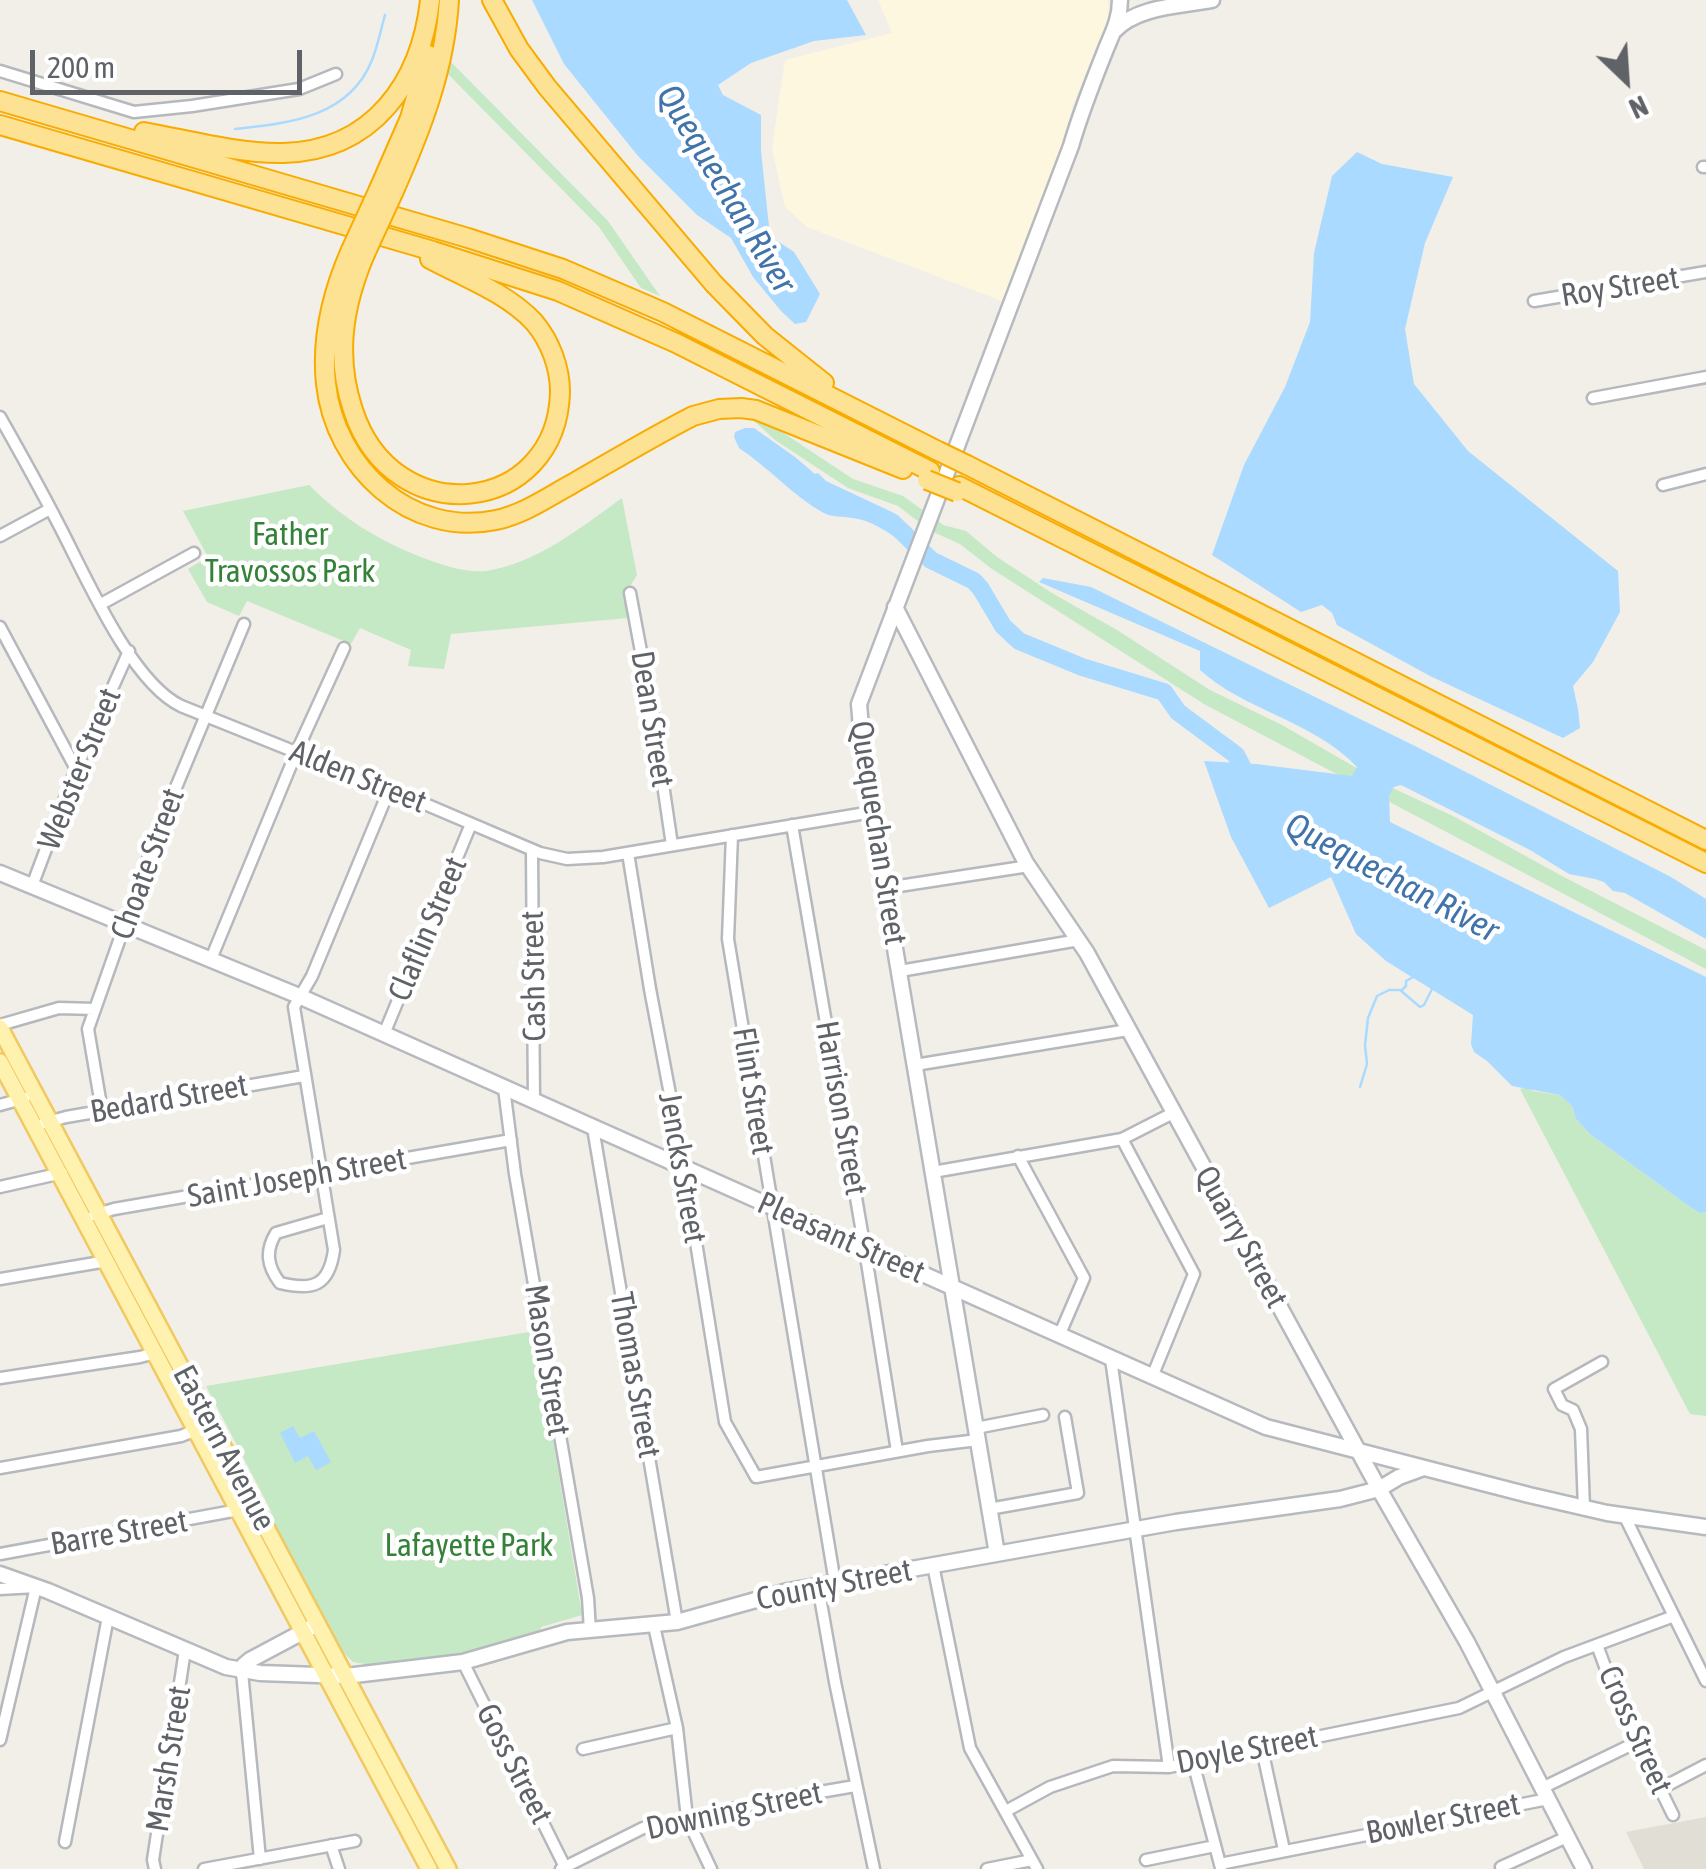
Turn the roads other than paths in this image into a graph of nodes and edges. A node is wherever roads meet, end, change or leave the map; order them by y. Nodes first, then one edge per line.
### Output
1 (432, 0) edge
2 (449, 0) edge
3 (492, 0) edge
4 (1120, 0) edge
5 (1212, 0) edge
6 (1114, 32) junction
7 (431, 50) junction
8 (0, 72) edge
9 (336, 74) dead end
10 (0, 101) edge
11 (52, 115) junction
12 (0, 125) edge
13 (390, 238) junction
14 (358, 252) junction
15 (1706, 272) edge
16 (1534, 301) dead end
17 (1706, 378) edge
18 (1593, 398) dead end
19 (860, 411) junction
20 (0, 418) edge
21 (1706, 474) edge
22 (929, 475) junction
23 (1662, 485) dead end
24 (50, 509) junction
25 (0, 536) edge
26 (194, 554) dead end
27 (630, 593) dead end
28 (101, 604) junction
29 (896, 607) junction
30 (244, 624) dead end
31 (0, 627) edge
32 (344, 648) dead end
33 (129, 652) junction
34 (206, 715) junction
35 (296, 753) junction
36 (76, 770) junction
37 (389, 790) junction
38 (872, 812) junction
39 (472, 824) junction
40 (792, 824) junction
41 (732, 835) junction
42 (1706, 840) edge
43 (672, 845) junction
44 (532, 850) junction
45 (628, 853) junction
46 (1706, 864) edge
47 (1029, 866) junction
48 (0, 873) edge
49 (32, 886) junction
50 (886, 888) junction
51 (126, 924) junction
52 (1079, 940) junction
53 (211, 959) junction
54 (900, 971) junction
55 (300, 996) junction
56 (94, 1009) junction
57 (0, 1027) edge
58 (1128, 1030) junction
59 (384, 1034) junction
60 (0, 1062) edge
61 (916, 1066) junction
62 (304, 1076) junction
63 (504, 1088) junction
64 (28, 1097) junction
65 (534, 1102) junction
66 (0, 1106) edge
67 (102, 1111) junction
68 (1173, 1113) junction
69 (42, 1124) junction
70 (593, 1128) junction
71 (1122, 1139) junction
72 (511, 1140) junction
73 (1018, 1156) junction
74 (684, 1168) junction
75 (67, 1171) junction
76 (934, 1172) junction
77 (320, 1174) junction
78 (0, 1187) edge
79 (771, 1208) junction
80 (92, 1217) junction
81 (328, 1218) junction
82 (865, 1250) junction
83 (123, 1258) junction
84 (106, 1261) junction
85 (0, 1280) edge
86 (954, 1288) junction
87 (1060, 1336) junction
88 (155, 1352) junction
89 (1111, 1359) junction
90 (1602, 1362) dead end
91 (1152, 1377) junction
92 (0, 1378) edge
93 (1042, 1415) dead end
94 (1065, 1418) dead end
95 (196, 1430) junction
96 (977, 1434) junction
97 (896, 1451) junction
98 (1360, 1451) junction
99 (816, 1465) junction
100 (0, 1468) edge
101 (1423, 1468) junction
102 (1379, 1489) junction
103 (1584, 1508) junction
104 (989, 1509) junction
105 (238, 1510) junction
106 (1624, 1515) junction
107 (1706, 1527) edge
108 (1136, 1529) junction
109 (0, 1554) edge
110 (997, 1554) junction
111 (933, 1566) junction
112 (0, 1574) edge
113 (835, 1583) junction
114 (818, 1586) junction
115 (36, 1587) junction
116 (0, 1589) edge
117 (108, 1616) junction
118 (1674, 1616) junction
119 (678, 1622) junction
120 (654, 1626) junction
121 (310, 1628) junction
122 (590, 1631) junction
123 (1597, 1644) junction
124 (186, 1650) junction
125 (463, 1662) junction
126 (242, 1672) junction
127 (346, 1676) junction
128 (327, 1677) junction
129 (1706, 1681) edge
130 (6, 1688) edge
131 (1493, 1692) junction
132 (676, 1728) junction
133 (0, 1740) edge
134 (1637, 1742) junction
135 (582, 1749) dead end
136 (1262, 1749) junction
137 (1193, 1762) junction
138 (1706, 1765) edge
139 (1169, 1767) junction
140 (855, 1786) junction
141 (1660, 1789) junction
142 (1545, 1794) junction
143 (1006, 1812) junction
144 (1673, 1815) dead end
145 (687, 1818) junction
146 (1568, 1838) junction
147 (355, 1841) dead end
148 (65, 1842) dead end
149 (331, 1845) junction
150 (1216, 1846) junction
151 (1284, 1850) junction
152 (260, 1859) junction
153 (1146, 1860) dead end
154 (1034, 1864) edge
155 (1221, 1866) edge
156 (1501, 1867) edge
157 (563, 1868) edge
158 (155, 1869) edge
159 (204, 1869) edge
160 (338, 1869) edge
161 (429, 1869) edge
162 (448, 1869) edge
163 (712, 1869) edge
164 (874, 1869) edge
165 (987, 1869) edge
166 (1584, 1869) edge

1 - 7 highway
2 - 7 highway
3 - 19 highway
4 - 6 main road, Quequechan Street
5 - 6 main road
6 - 29 main road, Quequechan Street
7 - 11 highway
7 - 14 highway, bridge
8 - 9 street
10 - 11 highway
11 - 19 highway
12 - 13 highway
13 - 14 highway
13 - 22 highway
14 - 22 highway
15 - 16 street, Roy Street
17 - 18 street
19 - 42 highway, bridge
20 - 24 street, Alden Street
21 - 23 street
22 - 46 highway
24 - 25 street
24 - 28 street, Alden Street
26 - 28 street
27 - 43 street, Dean Street
28 - 33 street, Alden Street
29 - 38 main road, Quequechan Street
29 - 47 main road, Quarry Street
30 - 34 street, Choate Street
31 - 36 street
32 - 35 street
33 - 34 street, Alden Street
33 - 36 street, Webster Street
34 - 35 street, Alden Street
34 - 51 street, Choate Street
35 - 37 street, Alden Street
35 - 53 street
36 - 49 street, Webster Street
37 - 39 street, Alden Street
37 - 55 street
38 - 40 street, Alden Street
38 - 50 main road, Quequechan Street
39 - 44 street, Alden Street
39 - 59 street, Claflin Street
40 - 41 street, Alden Street
40 - 82 street, Harrison Street
41 - 43 street, Alden Street
41 - 79 street, Flint Street
43 - 45 street, Alden Street
44 - 45 street, Alden Street
44 - 65 street, Cash Street
45 - 74 street, Jencks Street
47 - 50 street
47 - 52 main road, Quarry Street
48 - 49 main road, Pleasant Street
49 - 51 main road, Pleasant Street
50 - 54 main road, Quequechan Street
51 - 53 main road, Pleasant Street
51 - 56 street, Choate Street
52 - 54 street
52 - 58 main road, Quarry Street
53 - 55 main road, Pleasant Street
54 - 61 main road, Quequechan Street
55 - 59 main road, Pleasant Street
55 - 62 street
56 - 57 street
56 - 67 street, Choate Street
57 - 64 main road, Eastern Avenue
58 - 61 street
58 - 68 main road, Quarry Street
59 - 63 main road, Pleasant Street
60 - 64 main road, Eastern Avenue
61 - 76 main road, Quequechan Street
62 - 67 street, Bedard Street
62 - 77 street
63 - 65 main road, Pleasant Street
63 - 72 street, Mason Street
64 - 66 street
64 - 69 main road, Eastern Avenue
65 - 70 main road, Pleasant Street
67 - 69 street, Bedard Street
68 - 71 street
68 - 98 main road, Quarry Street
69 - 75 main road, Eastern Avenue
70 - 74 main road, Pleasant Street
70 - 119 street, Thomas Street
71 - 73 street
71 - 91 street
72 - 77 street, Saint Joseph Street
72 - 122 street, Mason Street
73 - 76 street
73 - 87 street
74 - 79 main road, Pleasant Street
74 - 99 street, Jencks Street
75 - 78 street
75 - 80 main road, Eastern Avenue
76 - 86 main road, Quequechan Street
77 - 80 street, Saint Joseph Street
77 - 81 street
79 - 82 main road, Pleasant Street
79 - 99 street, Flint Street
80 - 83 main road, Eastern Avenue
80 - 84 main road, Eastern Avenue
81 - 81 street
82 - 86 main road, Pleasant Street
82 - 97 street, Harrison Street
83 - 84 street
83 - 121 main road, Eastern Avenue
84 - 85 street
84 - 88 main road, Eastern Avenue
86 - 87 main road, Pleasant Street
86 - 96 main road, Quequechan Street
87 - 89 main road, Pleasant Street
88 - 92 street
88 - 95 main road, Eastern Avenue
89 - 91 main road, Pleasant Street
89 - 108 street
90 - 103 street
91 - 98 main road, Pleasant Street
93 - 96 street
94 - 104 street
95 - 100 street
95 - 105 main road, Eastern Avenue
96 - 97 street
96 - 104 main road, Quequechan Street
97 - 99 street
98 - 101 main road, Pleasant Street
98 - 102 main road, Quarry Street
99 - 113 street, Flint Street
101 - 102 main road, County Street
101 - 103 main road, Pleasant Street
102 - 108 main road, County Street
102 - 131 main road, Quarry Street
103 - 106 main road, Pleasant Street
104 - 110 main road, Quequechan Street
105 - 109 street, Barre Street
105 - 121 main road, Eastern Avenue
106 - 107 main road, Pleasant Street
106 - 118 street
108 - 110 main road, County Street
108 - 139 street
110 - 111 main road, County Street
111 - 113 main road, County Street
111 - 143 street
112 - 115 main road, County Street
113 - 114 main road, County Street
114 - 119 main road, County Street
114 - 140 street
115 - 116 street
115 - 117 main road, County Street
115 - 130 street
117 - 124 main road, County Street
117 - 148 street
118 - 123 street, Doyle Street
118 - 129 street
119 - 120 main road, County Street
120 - 122 main road, County Street
120 - 132 street
121 - 126 main road
121 - 127 main road, Eastern Avenue
121 - 128 main road, Eastern Avenue
122 - 125 main road, County Street
123 - 131 street, Doyle Street
123 - 134 street, Cross Street
124 - 126 main road, County Street
124 - 158 street, Marsh Street
125 - 127 main road, County Street
125 - 157 street, Goss Street
126 - 128 main road, County Street
126 - 152 street
127 - 128 main road, County Street
127 - 162 main road, Eastern Avenue
128 - 161 main road, Eastern Avenue
130 - 133 street
131 - 136 street, Doyle Street
131 - 142 main road, Quarry Street
132 - 135 street
132 - 145 street
134 - 141 street, Cross Street
134 - 142 street, Bowler Street
136 - 137 street, Doyle Street
136 - 151 street
137 - 139 street, Doyle Street
137 - 150 street
138 - 141 street
139 - 143 street, Doyle Street
140 - 145 street, Downing Street
140 - 164 street
141 - 144 street, Cross Street
142 - 146 main road, Quarry Street
142 - 151 street, Bowler Street
143 - 154 street
145 - 157 street, Downing Street
145 - 163 street
146 - 156 street
146 - 166 main road, Quarry Street
147 - 149 street
149 - 152 street
149 - 160 street
150 - 153 street
150 - 155 street
151 - 155 street, Bowler Street
152 - 159 street
154 - 165 street

